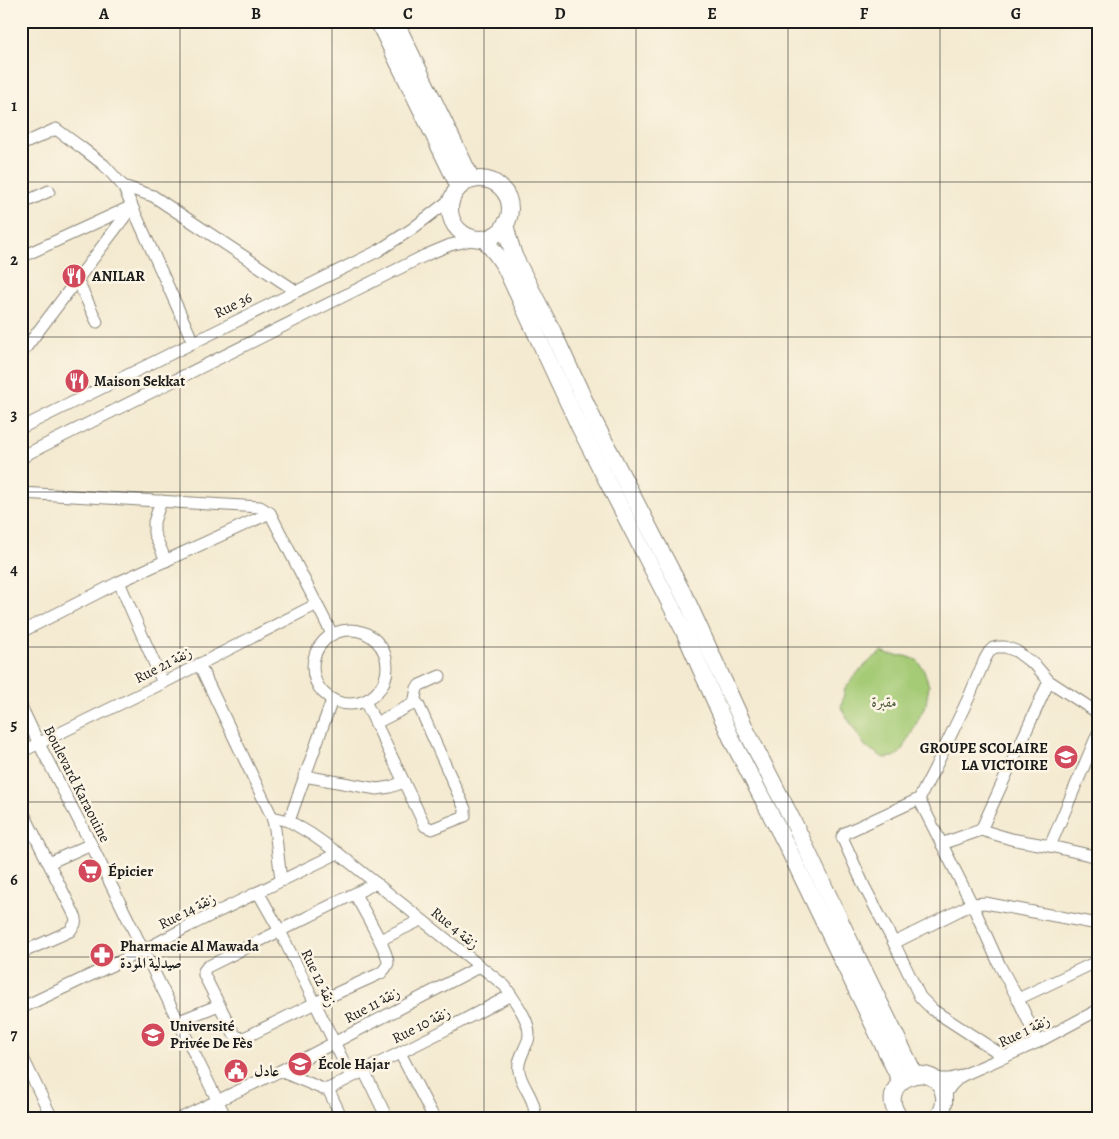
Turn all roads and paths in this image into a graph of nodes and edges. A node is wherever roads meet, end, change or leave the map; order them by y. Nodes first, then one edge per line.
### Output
1 (378, 21) edge
2 (395, 21) edge
3 (21, 144) edge
4 (122, 186) junction
5 (461, 189) junction
6 (49, 191) dead end
7 (21, 204) edge
8 (132, 207) junction
9 (506, 224) junction
10 (480, 239) junction
11 (21, 257) edge
12 (77, 279) junction
13 (296, 291) junction
14 (97, 322) dead end
15 (193, 342) junction
16 (21, 354) edge
17 (21, 428) edge
18 (21, 459) edge
19 (21, 493) edge
20 (160, 501) junction
21 (270, 512) junction
22 (166, 561) junction
23 (119, 582) junction
24 (318, 604) junction
25 (21, 632) edge
26 (332, 634) junction
27 (200, 664) junction
28 (440, 676) dead end
29 (1049, 681) junction
30 (163, 682) junction
31 (332, 700) junction
32 (365, 701) junction
33 (414, 704) junction
34 (21, 706) edge
35 (1098, 713) edge
36 (376, 723) junction
37 (1098, 733) edge
38 (39, 744) junction
39 (21, 752) edge
40 (304, 776) junction
41 (404, 782) junction
42 (919, 799) junction
43 (22, 814) edge
44 (272, 817) junction
45 (288, 821) junction
46 (981, 830) junction
47 (91, 844) junction
48 (941, 844) junction
49 (1050, 846) junction
50 (338, 853) junction
51 (1098, 857) edge
52 (49, 863) junction
53 (281, 880) junction
54 (376, 883) junction
55 (258, 892) junction
56 (355, 894) junction
57 (972, 904) junction
58 (421, 920) junction
59 (1098, 924) edge
60 (280, 931) junction
61 (380, 940) junction
62 (894, 943) junction
63 (144, 950) junction
64 (21, 954) edge
65 (1098, 961) edge
66 (479, 967) junction
67 (510, 995) junction
68 (1018, 999) junction
69 (315, 1003) junction
70 (219, 1005) junction
71 (21, 1008) edge
72 (1098, 1010) edge
73 (179, 1021) junction
74 (334, 1042) junction
75 (1038, 1042) junction
76 (400, 1053) junction
77 (1005, 1057) junction
78 (23, 1060) edge
79 (280, 1071) junction
80 (364, 1071) junction
81 (961, 1076) junction
82 (351, 1077) junction
83 (908, 1078) junction
84 (933, 1079) junction
85 (328, 1089) junction
86 (944, 1098) junction
87 (218, 1100) junction
88 (535, 1115) edge
89 (52, 1118) edge
90 (181, 1118) edge
91 (226, 1118) edge
92 (342, 1118) edge
93 (387, 1118) edge
94 (434, 1118) edge
95 (900, 1118) edge
96 (937, 1118) edge

1 - 5 highway
2 - 5 highway
3 - 4 street
4 - 8 street
4 - 13 street
5 - 9 highway
5 - 10 highway
5 - 13 street, Rue 36
6 - 7 street
8 - 11 street
8 - 12 street
8 - 15 street
9 - 10 highway
9 - 83 highway
10 - 18 street
10 - 83 highway
12 - 14 street
12 - 16 street
13 - 15 street, Rue 36
15 - 17 street, Rue 36
19 - 20 street
20 - 21 street
20 - 22 street
21 - 22 street
21 - 24 street
22 - 23 street
23 - 25 street
23 - 30 street
24 - 26 street
24 - 27 street, Rue 21 زنقة
26 - 31 street
26 - 32 street
27 - 30 street, Rue 21 زنقة
27 - 44 street
28 - 33 street
29 - 35 street
29 - 42 street
29 - 46 street
30 - 38 street, Rue 21 زنقة
31 - 32 street
31 - 40 street
32 - 36 street
33 - 36 street
33 - 41 street
34 - 38 street, Boulevard Karaouine
36 - 41 street
37 - 49 street
38 - 39 street, Rue 21 زنقة
38 - 47 street, Boulevard Karaouine
40 - 41 street
40 - 45 street
42 - 48 street
42 - 62 street
43 - 52 street
44 - 45 street, Rue 4 زنقة
44 - 53 street
45 - 50 street, Rue 4 زنقة
46 - 48 street
46 - 49 street
47 - 52 street
47 - 63 street, Boulevard Karaouine
48 - 57 street
49 - 51 street
50 - 53 street, Rue 14 زنقة
50 - 54 street, Rue 4 زنقة
52 - 64 street
53 - 55 street, Rue 14 زنقة
54 - 56 street
54 - 58 street, Rue 4 زنقة
55 - 60 street, Rue 12 زنقة
55 - 63 street, Rue 14 زنقة
56 - 60 street
56 - 61 street
57 - 59 street
57 - 62 street
57 - 68 street
58 - 61 street
58 - 66 street, Rue 4 زنقة
60 - 69 street, Rue 12 زنقة
60 - 70 street
61 - 69 street
62 - 77 street
63 - 71 street, Rue 14 زنقة
63 - 73 street, Boulevard Karaouine
65 - 68 street
66 - 67 street, Rue 4 زنقة
66 - 74 street, Rue 11 زنقة
67 - 76 street, Rue 10 زنقة
67 - 88 street, Rue 4 زنقة
68 - 75 street
69 - 70 street
69 - 74 street, Rue 12 زنقة
70 - 73 street
72 - 75 street, Rue 1 زنقة
73 - 87 street, Boulevard Karaouine
74 - 79 street, Rue 11 زنقة
74 - 82 street, Rue 12 زنقة
75 - 77 street, Rue 1 زنقة
76 - 80 street, Rue 10 زنقة
76 - 94 street
77 - 81 street, Rue 1 زنقة
78 - 89 street
79 - 85 street
79 - 87 street
80 - 82 street, Rue 10 زنقة
80 - 93 street
81 - 84 street
81 - 86 street
82 - 85 street, Rue 10 زنقة
83 - 84 highway
83 - 95 highway
84 - 86 highway
85 - 92 street
86 - 96 highway
87 - 90 street
87 - 91 street, Boulevard Karaouine

